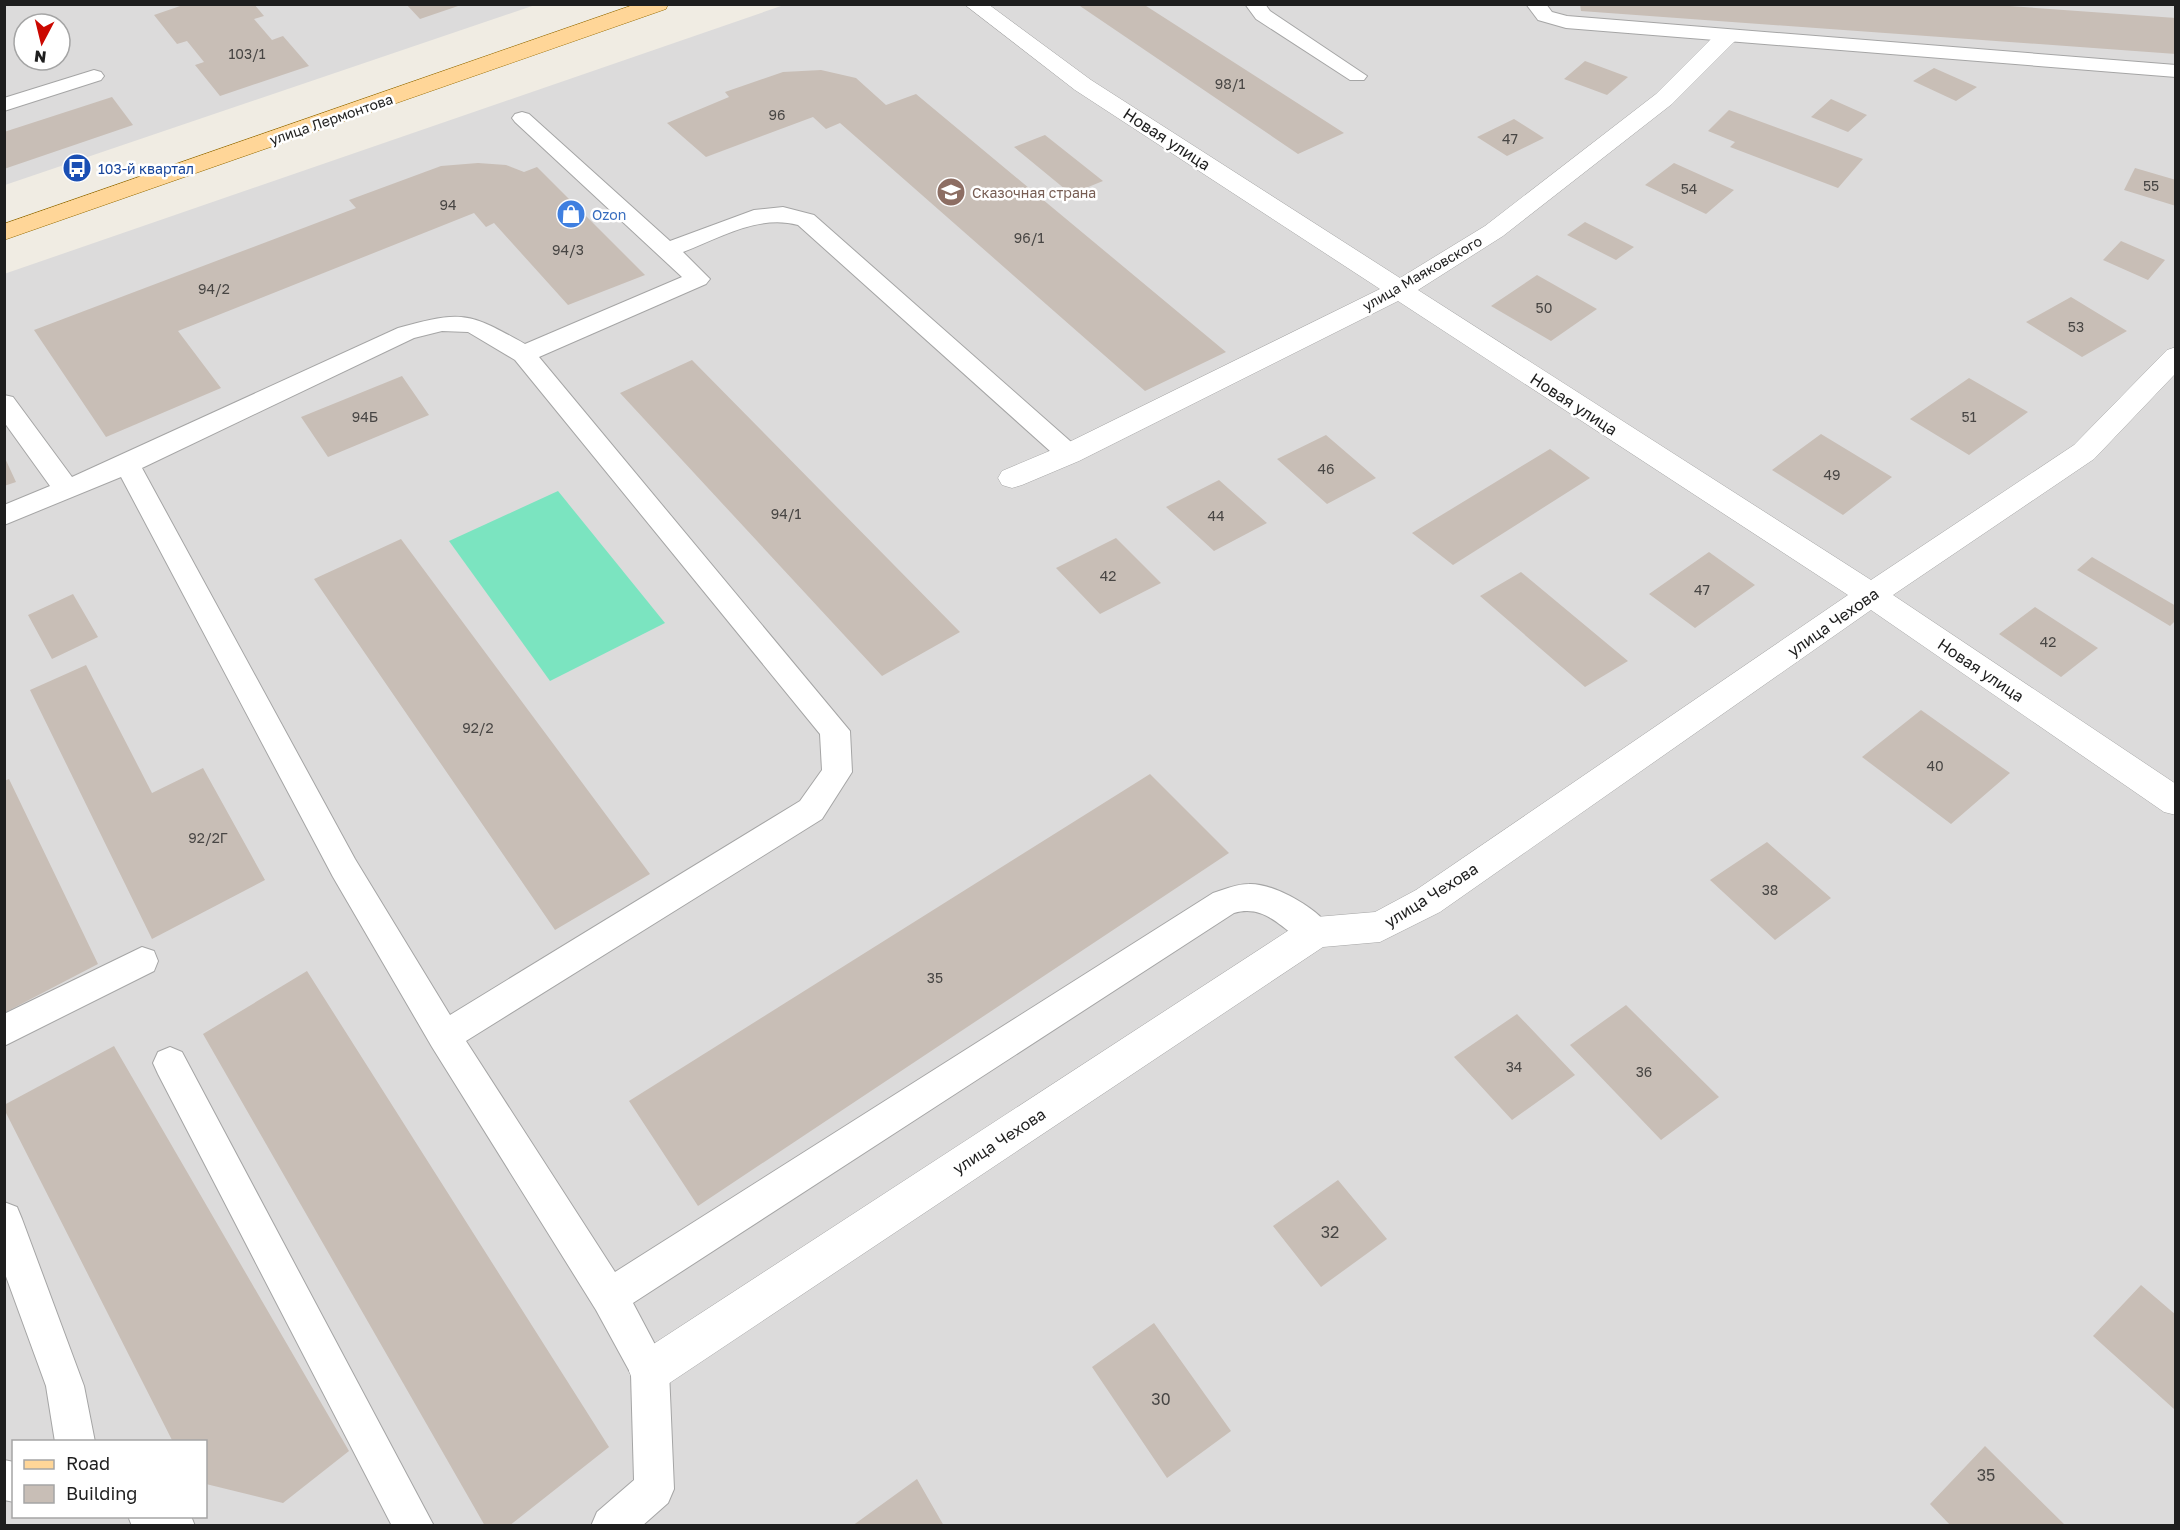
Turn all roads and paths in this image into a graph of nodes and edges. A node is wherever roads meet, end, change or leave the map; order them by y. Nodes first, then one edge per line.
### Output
1 (658, 4) edge
2 (974, 4) edge
3 (1254, 4) edge
4 (1535, 4) edge
5 (1727, 36) junction
6 (2175, 71) edge
7 (94, 76) dead end
8 (1357, 76) dead end
9 (4, 105) edge
10 (522, 118) dead end
11 (4, 233) edge
12 (668, 250) junction
13 (1399, 290) junction
14 (524, 354) junction
15 (2175, 356) edge
16 (4, 403) edge
17 (1068, 454) junction
18 (127, 464) junction
19 (1011, 478) dead end
20 (67, 490) junction
21 (4, 516) edge
22 (1871, 595) junction
23 (2175, 802) edge
24 (1316, 932) junction
25 (142, 961) dead end
26 (4, 1031) edge
27 (444, 1036) junction
28 (170, 1063) dead end
29 (4, 1219) edge
30 (609, 1297) junction
31 (650, 1371) junction
32 (75, 1440) edge
33 (153, 1518) edge
34 (175, 1526) edge
35 (414, 1526) edge
36 (611, 1526) edge

1 - 11 main road, улица Лермонтова
2 - 13 street, Новая улица
3 - 8 lane
4 - 5 lane
5 - 6 lane
5 - 13 street, улица Маяковского
7 - 9 lane
10 - 12 lane
12 - 14 lane
12 - 17 lane
13 - 17 street, улица Маяковского
13 - 22 street, Новая улица
14 - 18 lane
14 - 27 lane
15 - 22 street, улица Чехова
16 - 20 lane
17 - 19 street, улица Маяковского
18 - 20 lane
18 - 27 lane
20 - 21 lane
22 - 23 street, Новая улица
22 - 24 street, улица Чехова
24 - 30 lane
24 - 31 street, улица Чехова
25 - 26 lane
27 - 30 lane
28 - 35 lane
29 - 32 lane
30 - 31 lane
31 - 36 lane
33 - 34 lane

